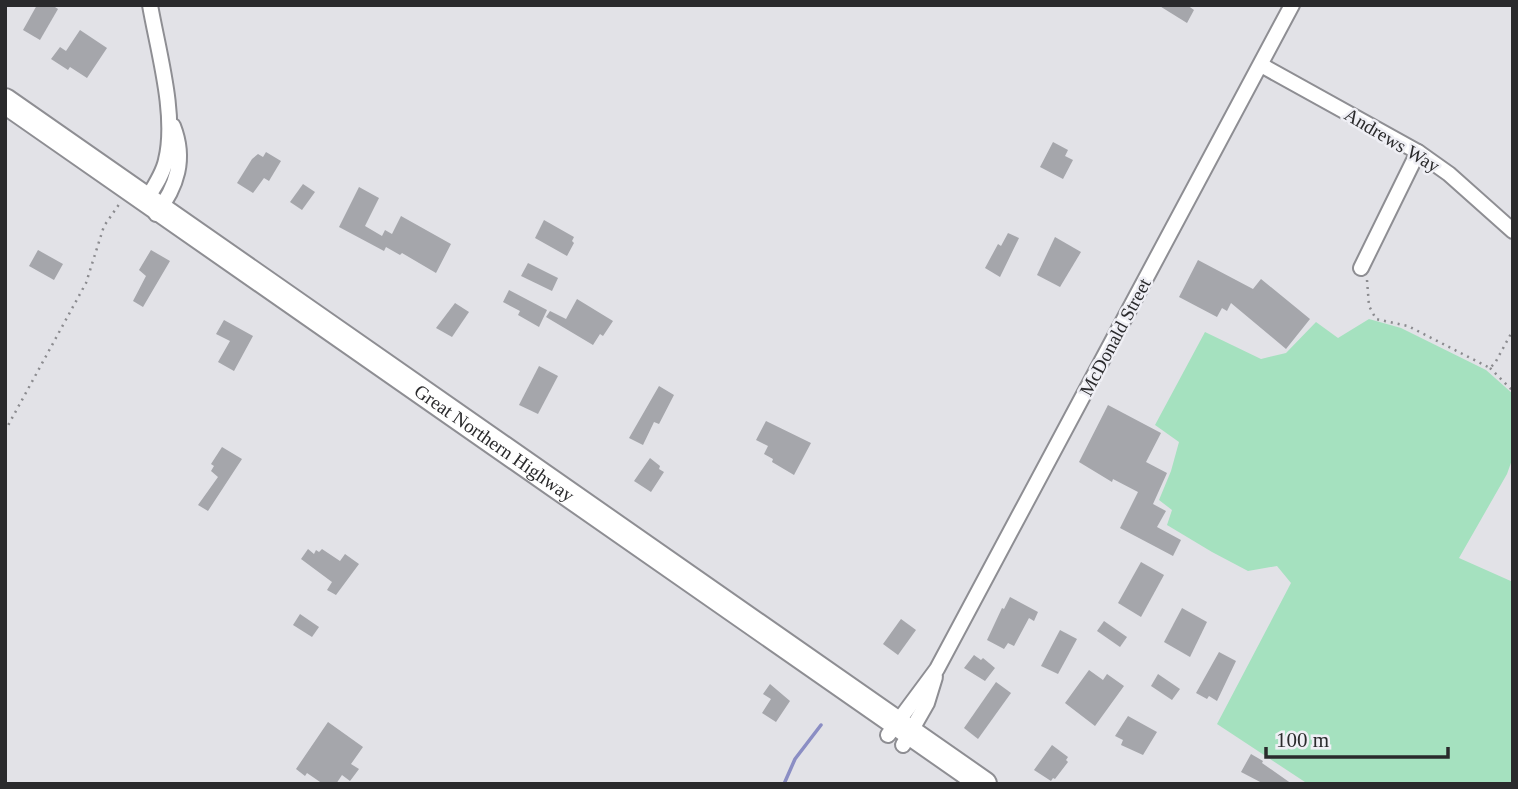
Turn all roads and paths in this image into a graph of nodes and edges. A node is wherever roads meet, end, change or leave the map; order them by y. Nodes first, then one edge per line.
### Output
1 (150, 5) edge
2 (1292, 5) edge
3 (1261, 65) junction
4 (5, 101) edge
5 (5, 118) edge
6 (1418, 152) junction
7 (145, 206) junction
8 (1513, 231) edge
9 (1361, 268) joint
10 (1513, 330) edge
11 (1490, 368) junction
12 (1513, 391) edge
13 (5, 431) edge
14 (900, 734) junction
15 (959, 784) edge
16 (984, 784) edge

1 - 7 street
2 - 3 street, McDonald Street
3 - 6 street, Andrews Way
3 - 14 street, McDonald Street
4 - 7 highway, Great Northern Highway
5 - 7 highway, Great Northern Highway
6 - 8 street, Andrews Way
6 - 9 street
7 - 13 path
7 - 14 highway, Great Northern Highway
9 - 11 path
10 - 11 path
11 - 12 path
14 - 15 highway, Great Northern Highway
14 - 16 highway, Great Northern Highway

